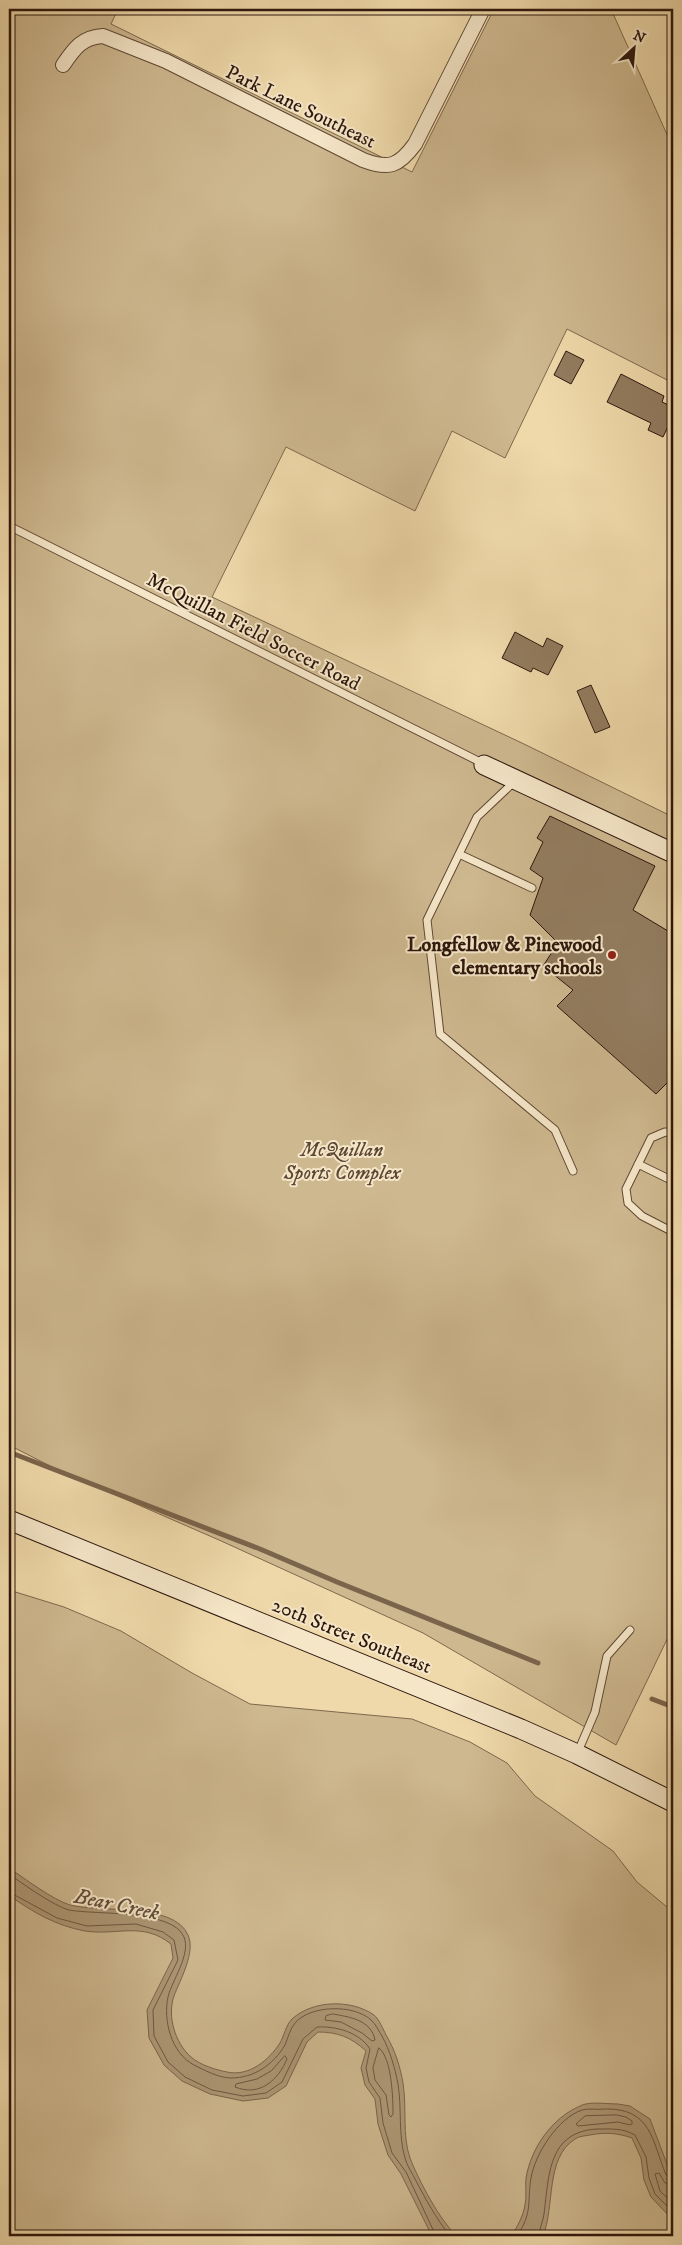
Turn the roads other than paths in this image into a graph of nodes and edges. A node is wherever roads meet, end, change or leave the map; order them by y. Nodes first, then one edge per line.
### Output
1 (482, 9) edge
2 (63, 66) dead end
3 (9, 526) edge
4 (484, 765) joint
5 (516, 780) junction
6 (673, 853) edge
7 (459, 854) junction
8 (532, 888) dead end
9 (673, 1133) edge
10 (638, 1164) junction
11 (573, 1171) dead end
12 (673, 1181) edge
13 (673, 1232) edge
14 (9, 1520) edge
15 (630, 1630) dead end
16 (577, 1754) junction
17 (673, 1802) edge

1 - 2 street, Park Lane Southeast
3 - 4 lane, McQuillan Field Soccer Road
4 - 5 street
5 - 6 street
5 - 7 lane
7 - 8 lane
7 - 11 lane
9 - 10 lane
10 - 12 lane
10 - 13 lane
14 - 16 street, 20th Street Southeast
15 - 16 lane
16 - 17 street, 20th Street Southeast

